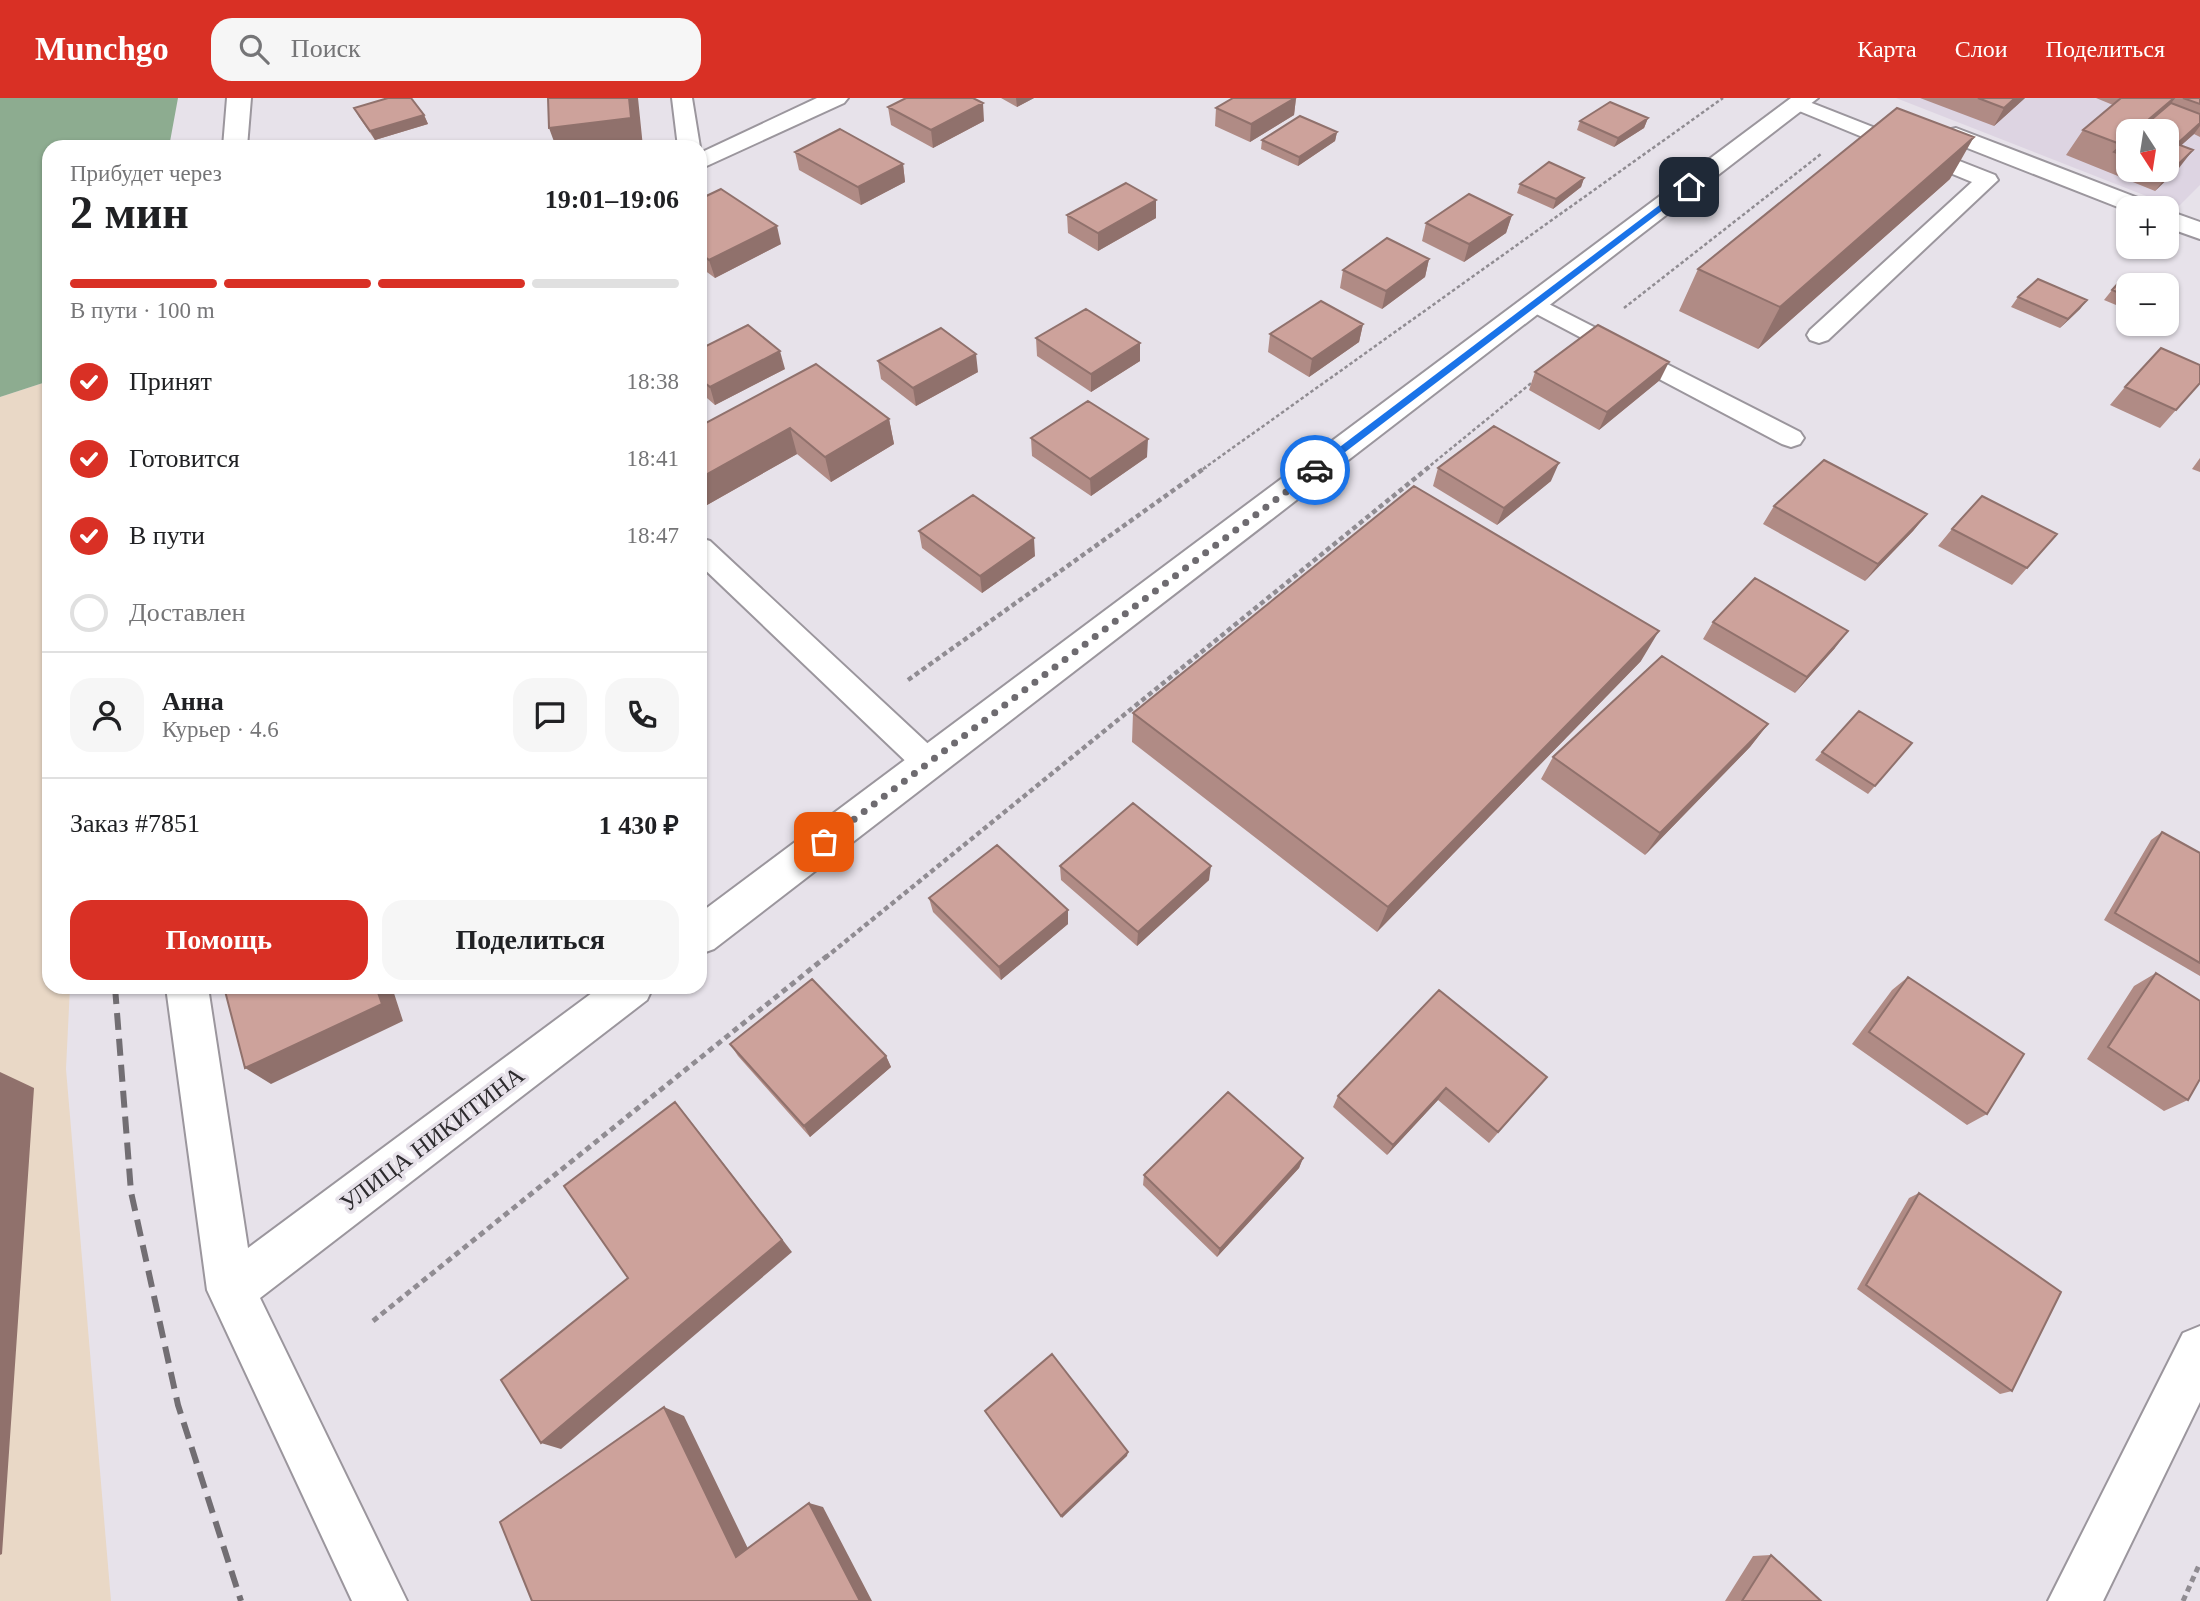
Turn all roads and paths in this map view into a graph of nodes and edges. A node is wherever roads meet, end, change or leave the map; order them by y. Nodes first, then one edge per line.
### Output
1 (239, 98) edge
2 (682, 98) edge
3 (836, 98) edge
4 (1723, 98) edge
5 (1803, 101) edge
6 (1857, 127) junction
7 (1956, 135) edge
8 (235, 140) edge
9 (688, 140) edge
10 (707, 159) edge
11 (2116, 198) edge
12 (2179, 223) edge
13 (2200, 231) edge
14 (1535, 304) junction
15 (1592, 333) junction
16 (1819, 335) edge
17 (1791, 438) dead end
18 (707, 555) edge
19 (870, 707) junction
20 (928, 764) junction
21 (707, 931) edge
22 (188, 994) edge
23 (623, 994) edge
24 (231, 1290) junction
25 (373, 1321) dead end
26 (2200, 1350) edge
27 (2200, 1563) edge
28 (380, 1601) edge
29 (2076, 1601) edge
30 (2183, 1601) edge

1 - 8 street
2 - 9 lane
3 - 10 street
4 - 19 path
5 - 6 lane
5 - 14 street
6 - 15 path
6 - 16 lane
7 - 11 street
12 - 13 street
14 - 15 lane
14 - 20 street
15 - 17 lane
15 - 25 path
18 - 19 lane
19 - 20 lane
20 - 21 street
22 - 24 street
23 - 24 street, УЛИЦА НИКИТИНА
24 - 28 street
26 - 29 street
27 - 30 path

